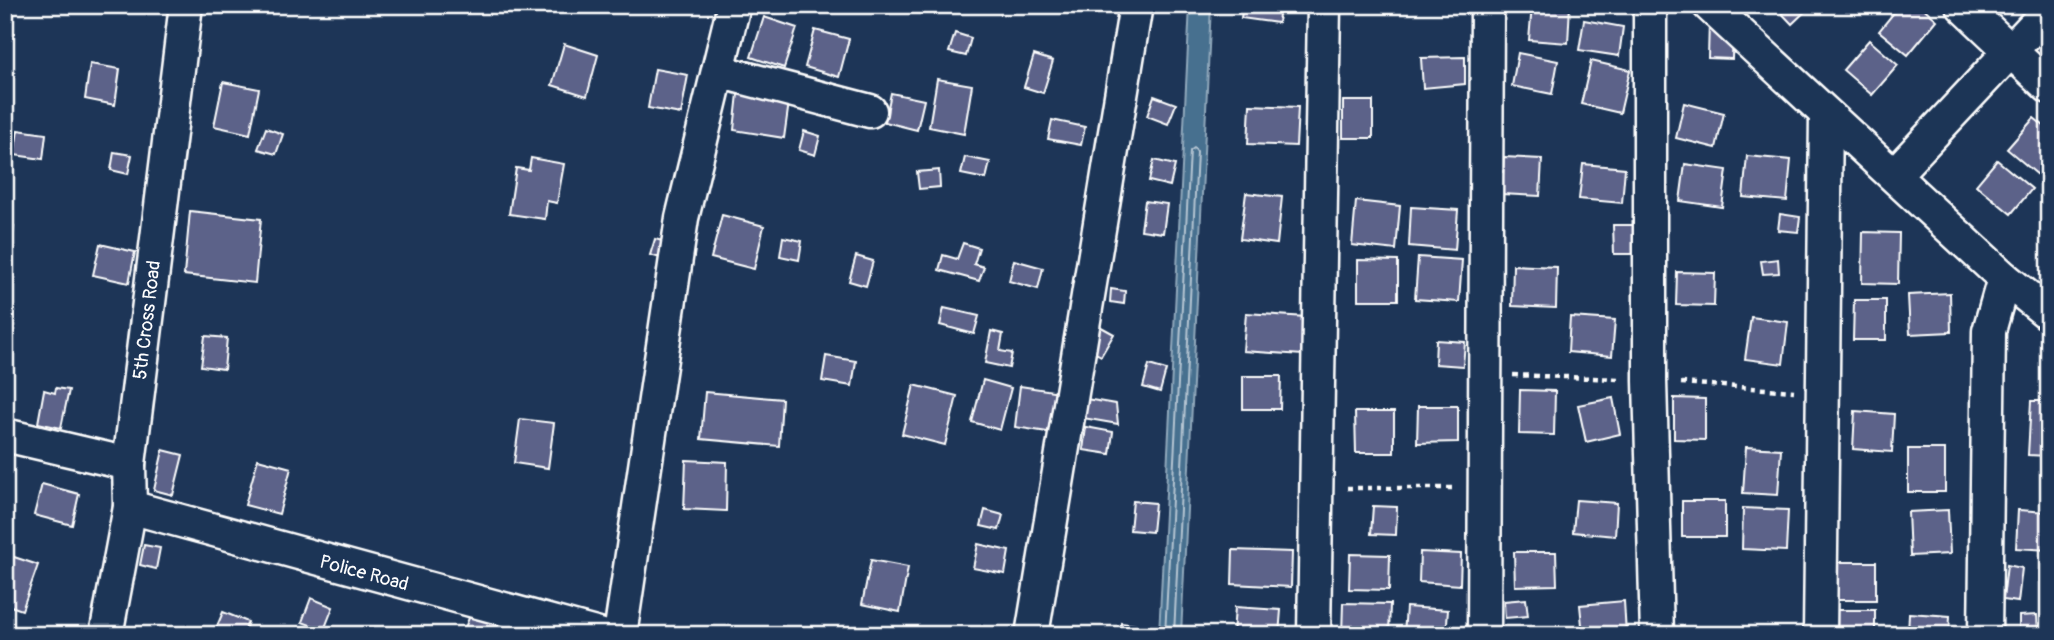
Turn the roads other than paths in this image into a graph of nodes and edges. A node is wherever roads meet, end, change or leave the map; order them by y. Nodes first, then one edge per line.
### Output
1 (186, 5) edge
2 (734, 5) edge
3 (1136, 5) edge
4 (1324, 5) edge
5 (1488, 5) edge
6 (1650, 5) edge
7 (1709, 5) edge
8 (1962, 5) edge
9 (2049, 10) edge
10 (2011, 50) junction
11 (718, 71) junction
12 (2049, 87) edge
13 (870, 111) dead end
14 (1826, 114) junction
15 (1894, 175) junction
16 (2004, 278) junction
17 (2049, 314) edge
18 (5, 435) edge
19 (129, 464) junction
20 (130, 507) junction
21 (106, 635) edge
22 (599, 635) edge
23 (621, 635) edge
24 (1032, 635) edge
25 (1314, 635) edge
26 (1484, 635) edge
27 (1657, 635) edge
28 (1820, 635) edge
29 (1985, 635) edge

1 - 19 street, 5th Cross Road
2 - 11 street
3 - 24 street
4 - 25 street
5 - 26 street
6 - 27 street
7 - 14 street
8 - 10 street
9 - 10 street
10 - 12 street
10 - 15 street
11 - 13 street
11 - 23 street
14 - 15 street
14 - 28 street
15 - 16 street
16 - 17 street
16 - 29 street
18 - 19 street
19 - 20 street, 5th Cross Road
20 - 21 street, 5th Cross Road
20 - 22 street, Police Road

